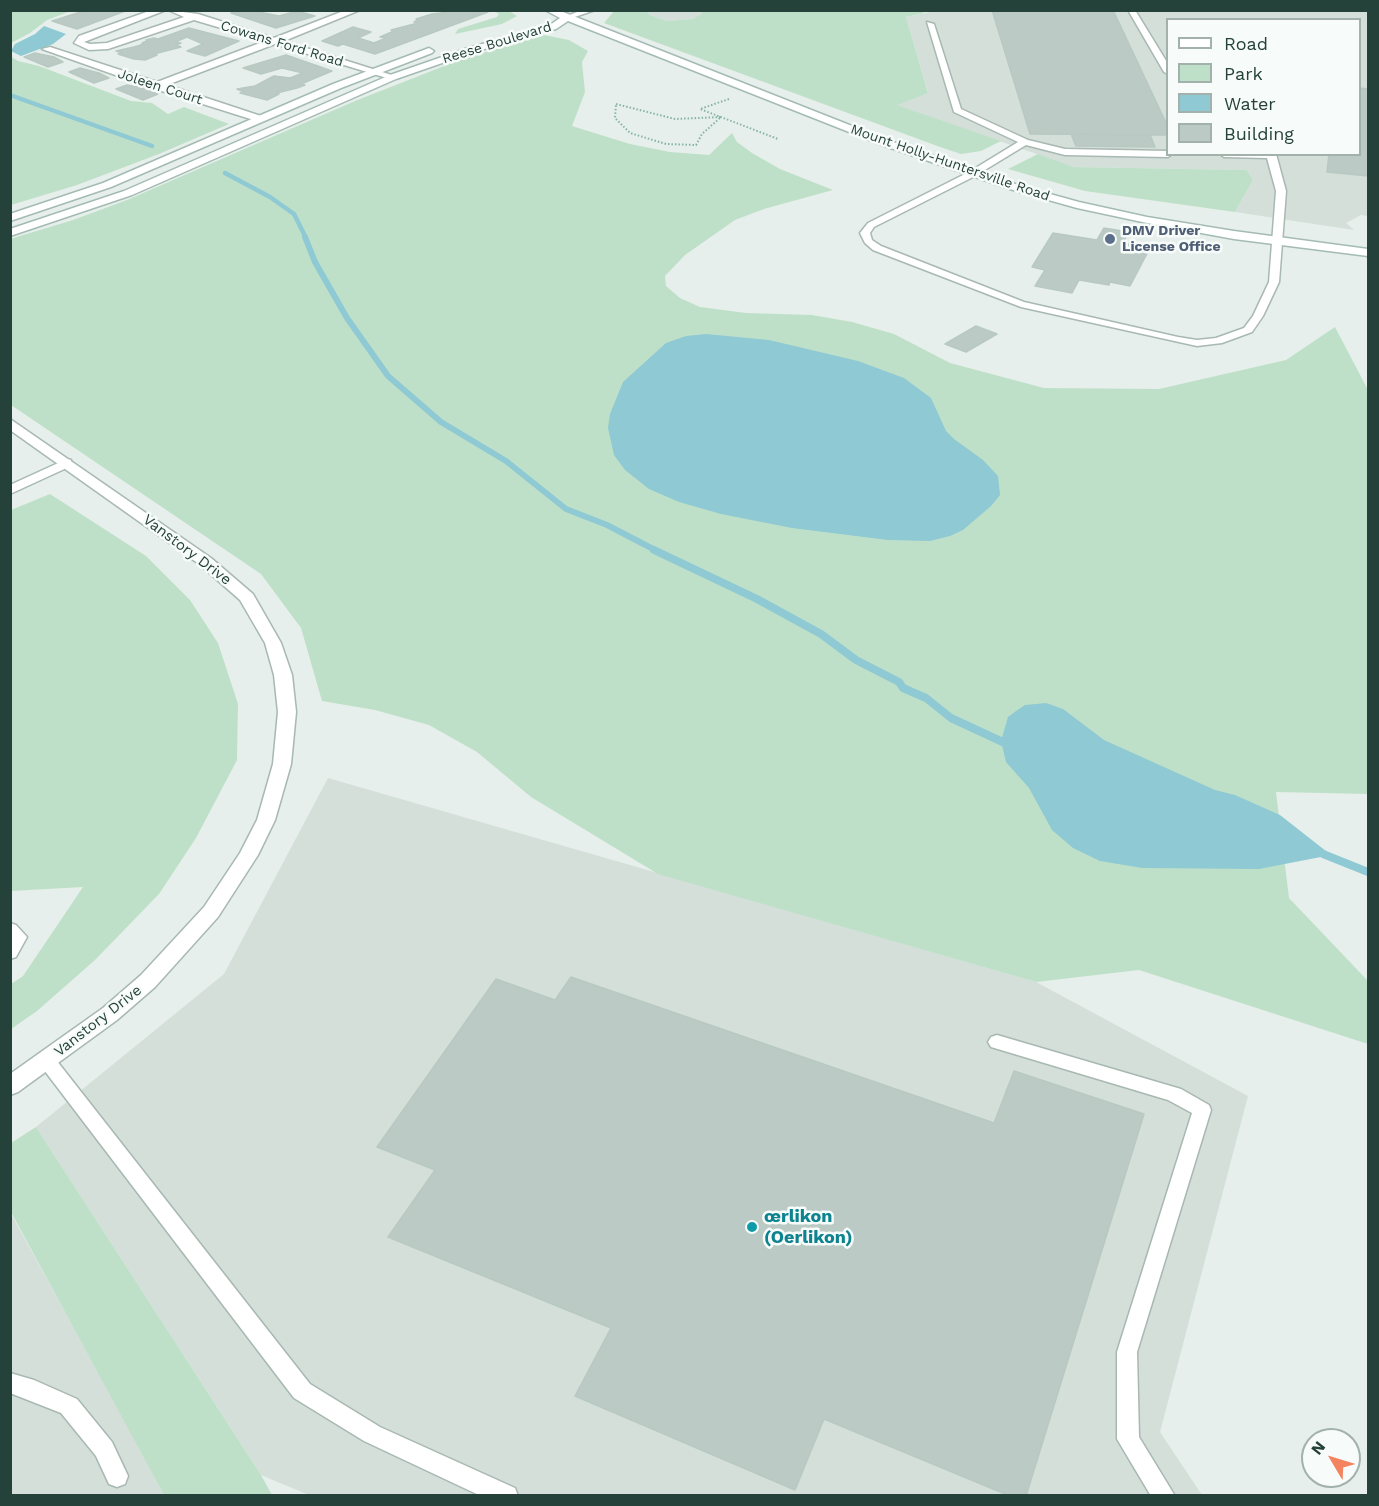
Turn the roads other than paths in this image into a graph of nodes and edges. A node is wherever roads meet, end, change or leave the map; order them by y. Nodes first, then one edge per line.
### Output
1 (162, 10) edge
2 (172, 10) edge
3 (211, 10) edge
4 (356, 10) edge
5 (549, 10) edge
6 (592, 10) edge
7 (1131, 10) edge
8 (192, 17) junction
9 (566, 18) junction
10 (930, 24) dead end
11 (516, 26) dead end
12 (273, 41) junction
13 (83, 46) junction
14 (444, 47) dead end
15 (46, 49) dead end
16 (61, 53) junction
17 (1166, 70) edge
18 (373, 71) junction
19 (393, 77) junction
20 (156, 86) junction
21 (260, 119) junction
22 (1025, 142) junction
23 (1166, 154) edge
24 (1271, 156) edge
25 (972, 174) junction
26 (10, 218) edge
27 (10, 233) edge
28 (1278, 241) junction
29 (1368, 253) edge
30 (10, 423) edge
31 (67, 463) junction
32 (10, 490) edge
33 (10, 929) edge
34 (10, 953) edge
35 (997, 1042) dead end
36 (47, 1061) junction
37 (10, 1086) edge
38 (10, 1383) edge
39 (117, 1476) dead end
40 (507, 1496) edge
41 (1164, 1496) edge

1 - 13 street, Joleen Court
2 - 8 street, Cowans Ford Road
3 - 8 street, Joleen Court
4 - 12 street
5 - 9 street, Mount Holly-Huntersville Road
6 - 9 lane
7 - 17 lane
8 - 12 street, Cowans Ford Road
8 - 13 street, Joleen Court
9 - 11 street, Reese Boulevard
9 - 19 street, Reese Boulevard
9 - 25 street, Mount Holly-Huntersville Road
10 - 22 lane
12 - 18 street, Cowans Ford Road
12 - 20 street
13 - 16 street, Joleen Court
14 - 18 street, Reese Boulevard
15 - 16 street, Joleen Court
16 - 20 street, Joleen Court
18 - 19 street, Cowans Ford Road
18 - 21 street, Reese Boulevard
19 - 27 street, Reese Boulevard
20 - 21 street, Joleen Court
21 - 26 street, Reese Boulevard
22 - 23 lane
22 - 25 lane
24 - 28 lane
25 - 28 street, Mount Holly-Huntersville Road
25 - 28 lane
28 - 29 street, Mount Holly-Huntersville Road
30 - 31 street, Vanstory Drive
31 - 32 lane
31 - 36 street, Vanstory Drive
33 - 34 lane
35 - 41 lane
36 - 37 street, Vanstory Drive
36 - 40 lane
38 - 39 lane

